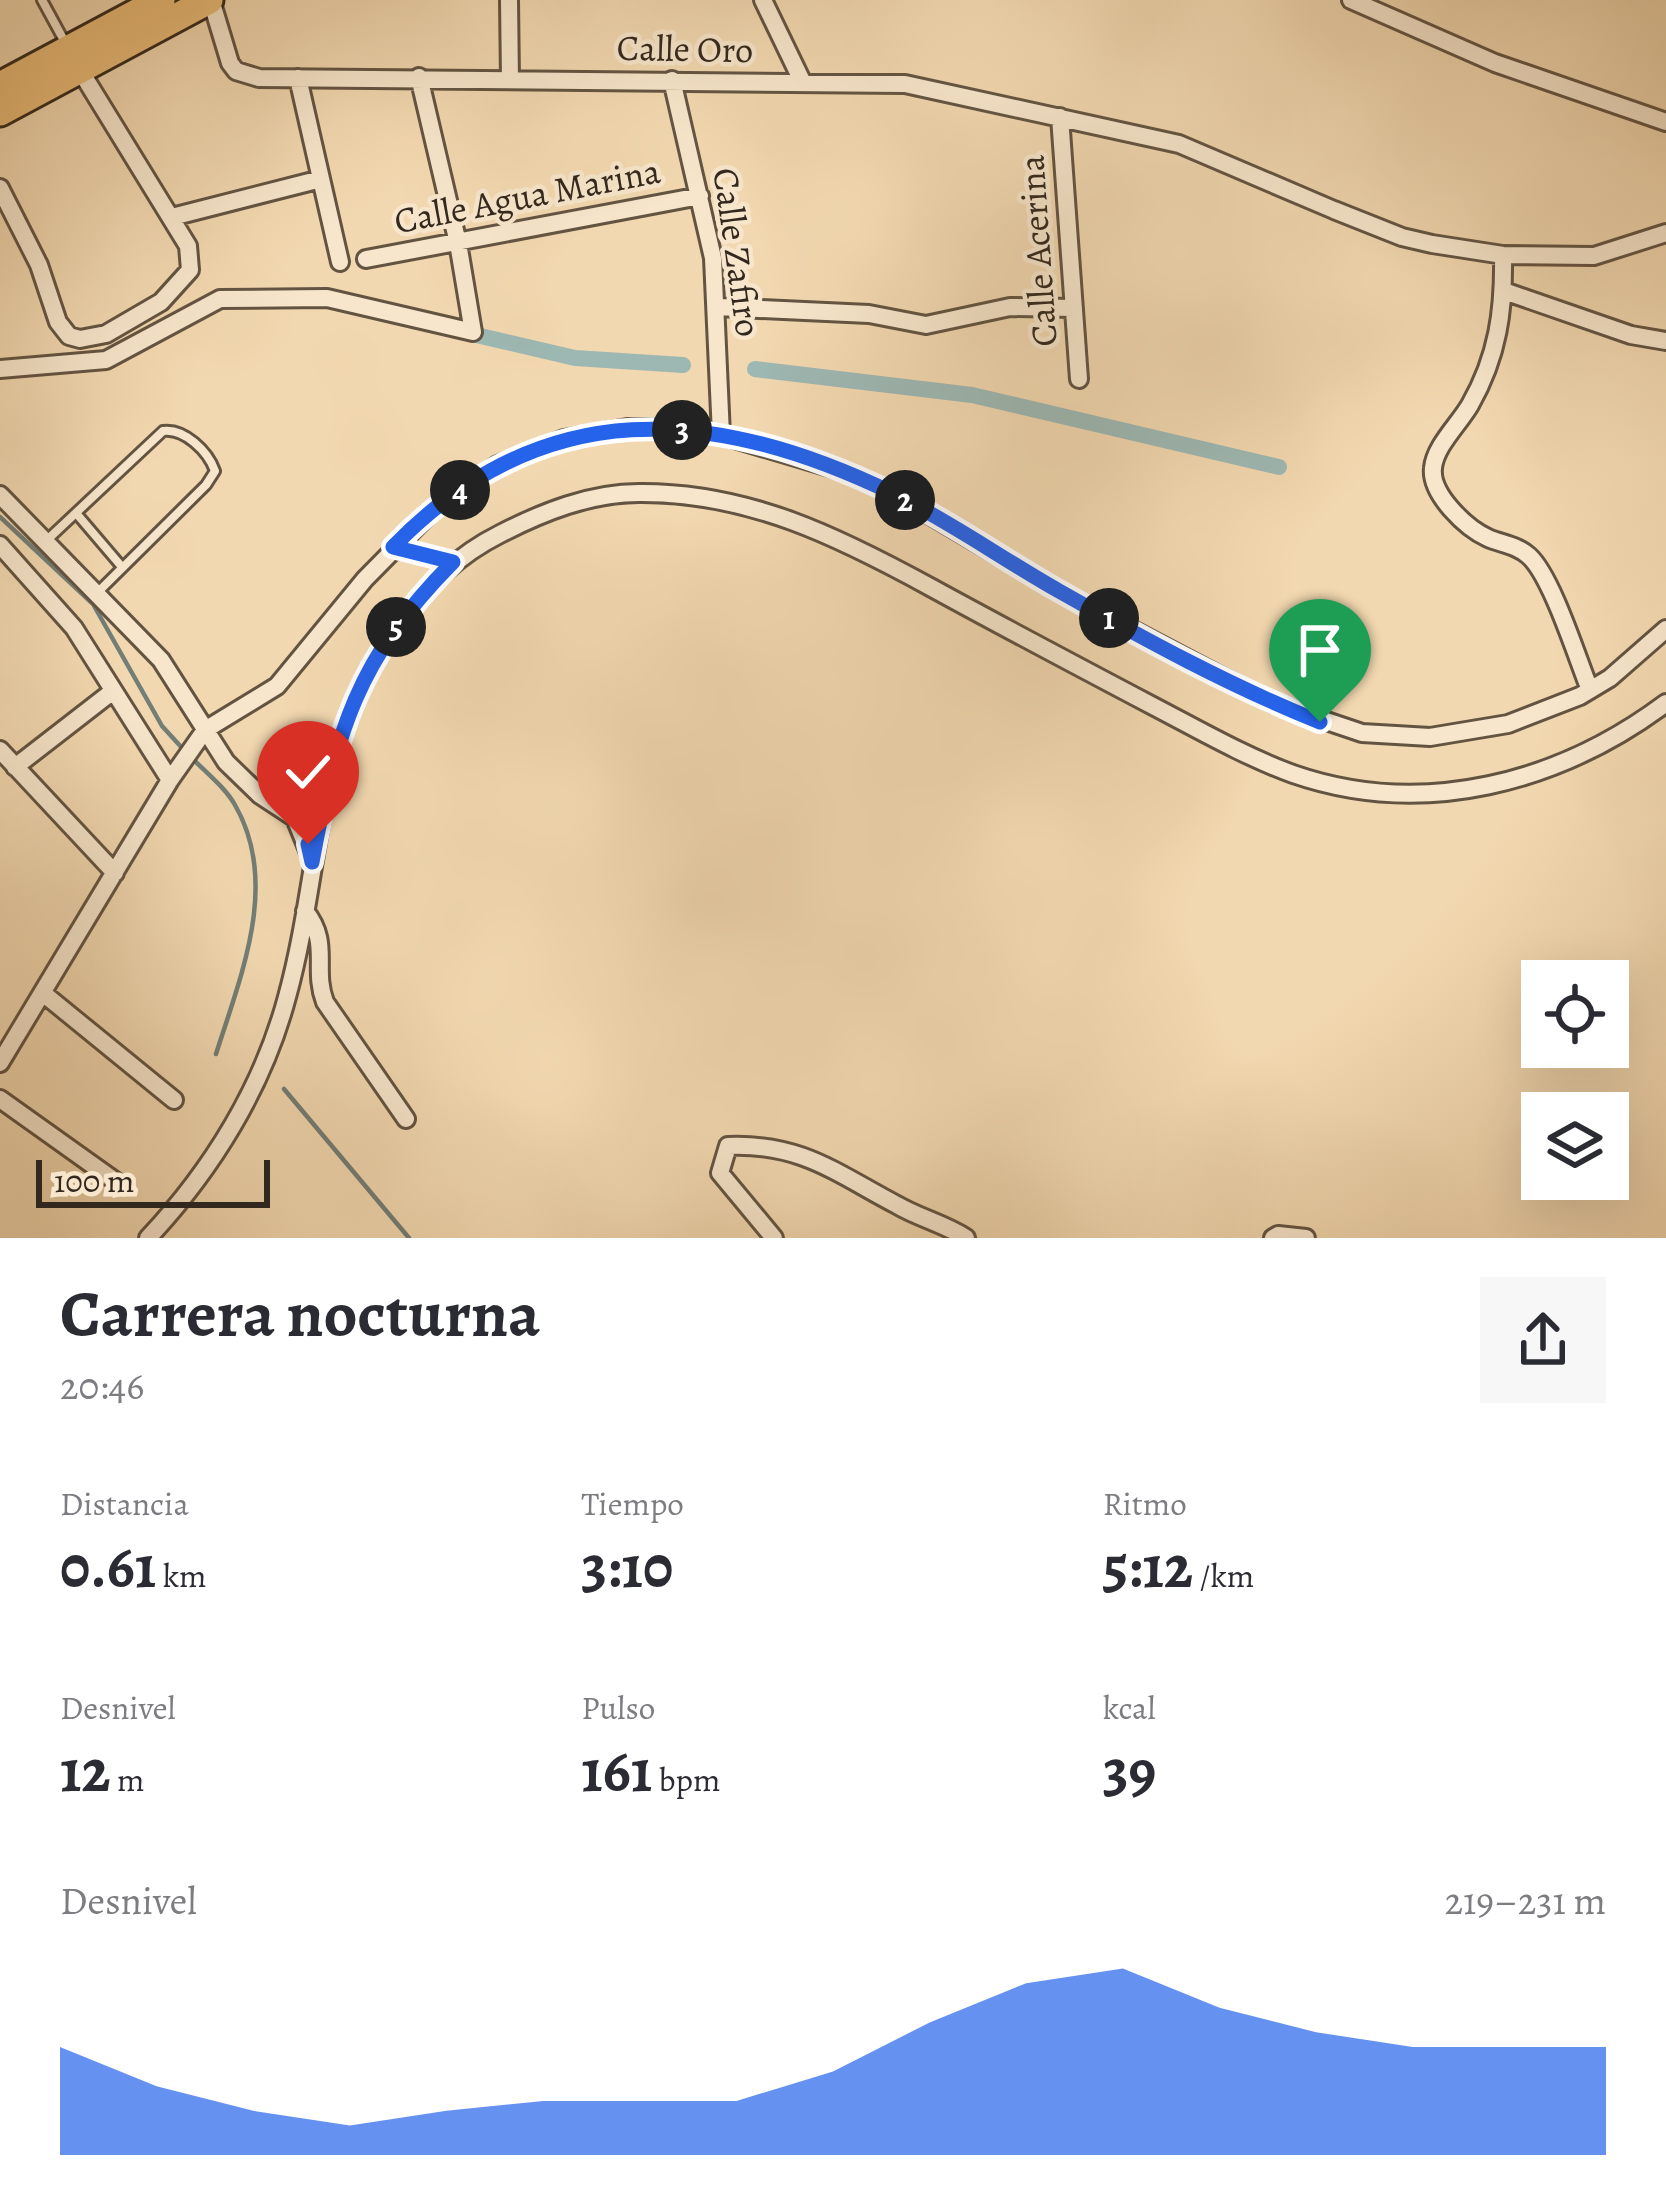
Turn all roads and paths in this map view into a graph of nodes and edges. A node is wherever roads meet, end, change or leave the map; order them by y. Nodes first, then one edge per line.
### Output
1 (42, 0) edge
2 (210, 0) edge
3 (509, 0) edge
4 (763, 0) edge
5 (1351, 0) edge
6 (154, 12) edge
7 (74, 60) junction
8 (419, 77) junction
9 (298, 78) junction
10 (510, 80) junction
11 (672, 80) junction
12 (803, 83) junction
13 (0, 86) edge
14 (0, 112) edge
15 (1060, 117) junction
16 (1666, 122) edge
17 (321, 179) junction
18 (0, 188) edge
19 (700, 196) junction
20 (172, 217) junction
21 (1666, 233) edge
22 (458, 242) junction
23 (1503, 255) junction
24 (366, 259) dead end
25 (340, 262) dead end
26 (1504, 291) junction
27 (718, 307) junction
28 (1074, 308) junction
29 (1666, 340) edge
30 (0, 369) edge
31 (1079, 380) dead end
32 (721, 435) junction
33 (0, 495) edge
34 (76, 513) junction
35 (47, 541) junction
36 (0, 545) edge
37 (393, 547) junction
38 (453, 562) junction
39 (122, 567) junction
40 (97, 593) junction
41 (1666, 628) edge
42 (1590, 690) junction
43 (113, 691) junction
44 (1666, 703) edge
45 (200, 736) junction
46 (0, 750) edge
47 (15, 767) junction
48 (174, 772) junction
49 (312, 862) junction
50 (115, 873) junction
51 (305, 911) junction
52 (44, 994) junction
53 (0, 1063) edge
54 (0, 1099) edge
55 (174, 1100) dead end
56 (406, 1119) dead end
57 (115, 1181) dead end
58 (148, 1238) edge
59 (774, 1238) edge
60 (966, 1238) edge
61 (1273, 1238) edge
62 (1306, 1238) edge

1 - 7 lane
2 - 6 main road
2 - 9 street, Calle Oro
3 - 10 street
4 - 12 street
5 - 16 street
6 - 7 main road
7 - 13 main road
7 - 14 main road
7 - 20 street
8 - 9 street, Calle Oro
8 - 10 street, Calle Oro
8 - 22 street
9 - 17 street
10 - 11 street, Calle Oro
11 - 12 street, Calle Oro
11 - 19 street, Calle Zafiro
12 - 15 street, Calle Oro
15 - 23 street, Calle Oro
15 - 28 street, Calle Acerina
17 - 20 street
17 - 25 street
18 - 20 street
19 - 22 street, Calle Agua Marina
19 - 27 street, Calle Zafiro
21 - 23 street, Calle Oro
22 - 24 street, Calle Agua Marina
22 - 30 street
23 - 26 street
26 - 29 street
26 - 42 street
27 - 28 street
27 - 32 street, Calle Zafiro
28 - 31 street, Calle Acerina
32 - 37 street
32 - 42 street
33 - 35 street
34 - 35 lane
34 - 39 lane
34 - 39 lane
35 - 40 street
36 - 43 street
37 - 38 street
37 - 45 street
38 - 44 street
38 - 49 street
39 - 40 lane
40 - 45 street
41 - 42 street
43 - 47 street
43 - 48 street
45 - 48 street
45 - 49 street
46 - 47 street
47 - 50 street
48 - 50 street
49 - 51 street
50 - 52 street
51 - 56 street
51 - 58 street
52 - 53 street
52 - 55 street
54 - 57 street
59 - 60 street
61 - 62 street

